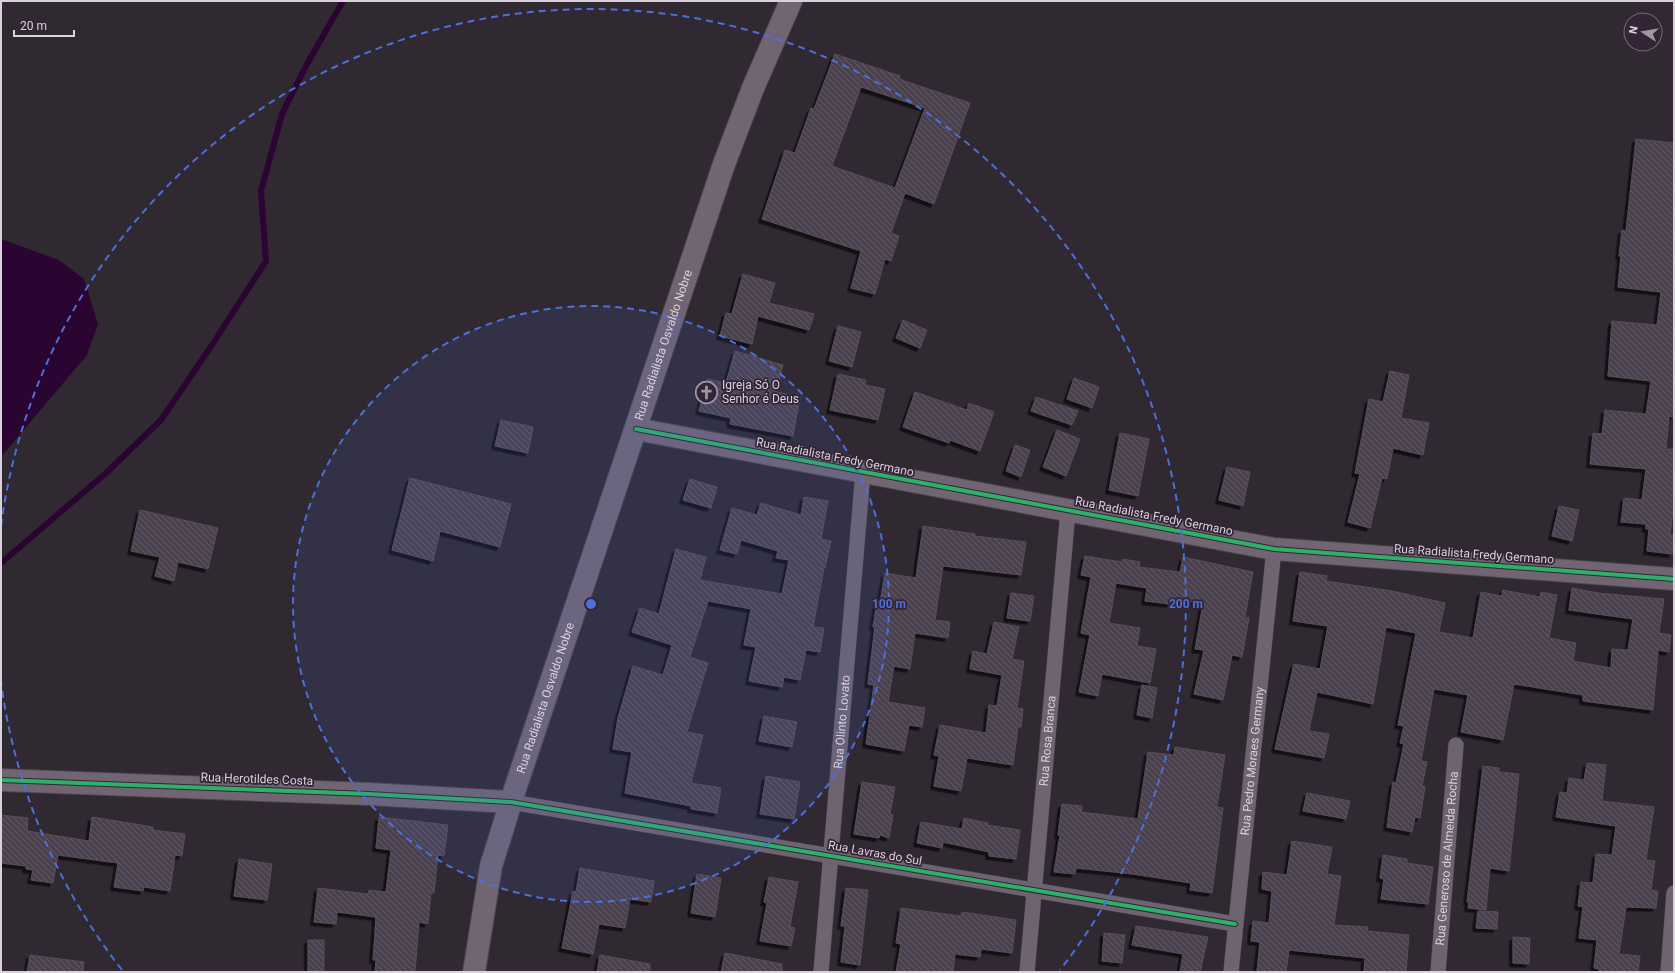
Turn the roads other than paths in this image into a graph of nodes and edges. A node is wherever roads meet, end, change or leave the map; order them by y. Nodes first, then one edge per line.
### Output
1 (791, 1) edge
2 (636, 429) junction
3 (863, 472) junction
4 (1068, 510) junction
5 (1274, 549) junction
6 (1674, 578) edge
7 (1456, 745) dead end
8 (1, 780) edge
9 (511, 802) junction
10 (830, 856) junction
11 (1034, 891) junction
12 (1674, 899) edge
13 (1234, 924) junction
14 (474, 972) edge
15 (821, 972) edge
16 (1027, 972) edge
17 (1231, 972) edge
18 (1438, 972) edge
19 (1668, 972) edge

1 - 2 street, Rua Radialista Osvaldo Nobre
2 - 3 street, Rua Radialista Fredy Germano
2 - 9 street, Rua Radialista Osvaldo Nobre
3 - 4 street, Rua Radialista Fredy Germano
3 - 10 street, Rua Olinto Lovato
4 - 5 street, Rua Radialista Fredy Germano
4 - 11 street, Rua Rosa Branca
5 - 6 street, Rua Radialista Fredy Germano
5 - 13 street, Rua Pedro Moraes Germany
7 - 18 street, Rua Generoso de Almeida Rocha
8 - 9 street, Rua Herotildes Costa
9 - 10 street, Rua Lavras do Sul
9 - 14 street, Rua Radialista Osvaldo Nobre
10 - 11 street, Rua Lavras do Sul
10 - 15 street, Rua Olinto Lovato
11 - 13 street, Rua Lavras do Sul
11 - 16 street, Rua Rosa Branca
12 - 19 street
13 - 17 street, Rua Pedro Moraes Germany

